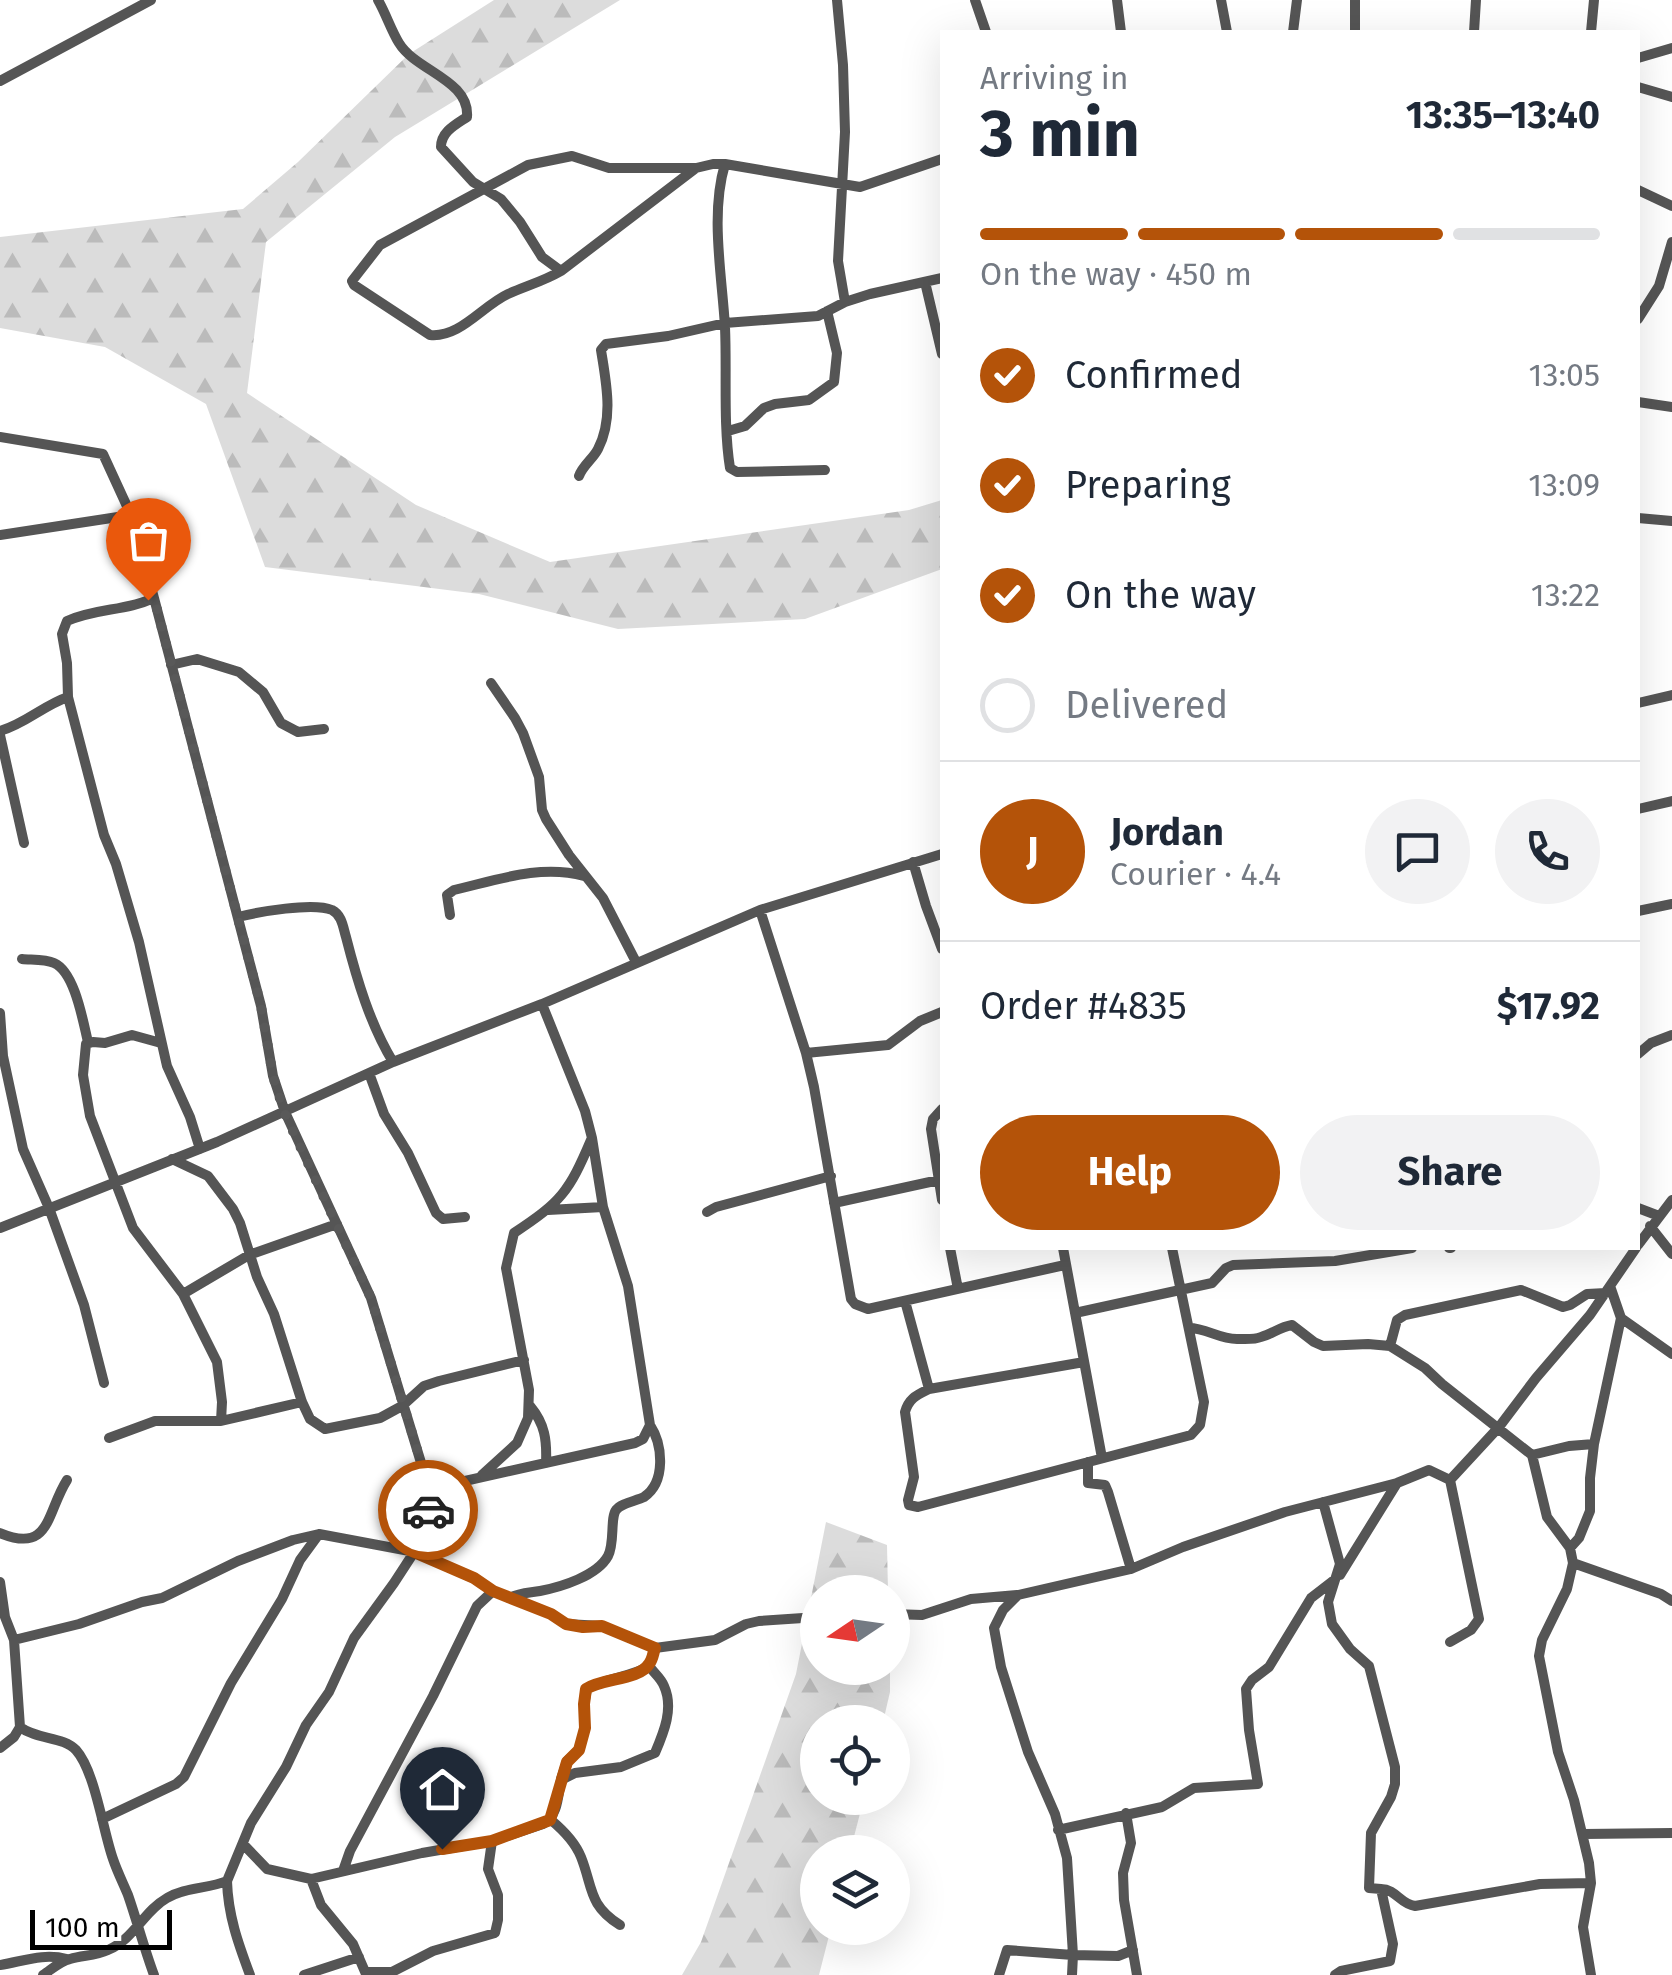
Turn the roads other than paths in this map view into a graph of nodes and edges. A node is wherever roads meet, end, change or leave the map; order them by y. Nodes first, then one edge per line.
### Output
1 (151, 0) edge
2 (378, 0) edge
3 (836, 0) edge
4 (975, 0) edge
5 (1117, 0) edge
6 (1221, 0) edge
7 (1297, 0) edge
8 (1355, 0) edge
9 (1476, 0) edge
10 (1594, 0) edge
11 (985, 30) edge
12 (1122, 30) edge
13 (1227, 30) edge
14 (1292, 30) edge
15 (1355, 30) edge
16 (1474, 30) edge
17 (1591, 30) edge
18 (1672, 48) edge
19 (1640, 57) edge
20 (0, 82) edge
21 (1640, 87) edge
22 (1672, 97) edge
23 (940, 160) edge
24 (725, 164) junction
25 (696, 168) junction
26 (844, 183) junction
27 (484, 189) junction
28 (1640, 191) edge
29 (1672, 206) edge
30 (1672, 242) edge
31 (561, 271) junction
32 (940, 278) edge
33 (925, 282) junction
34 (1640, 294) edge
35 (1650, 300) junction
36 (845, 302) junction
37 (826, 312) junction
38 (1640, 317) edge
39 (724, 323) junction
40 (940, 346) edge
41 (1640, 402) edge
42 (1672, 406) edge
43 (728, 431) junction
44 (0, 437) edge
45 (825, 470) dead end
46 (579, 476) dead end
47 (131, 515) junction
48 (1640, 518) edge
49 (1672, 520) edge
50 (0, 535) edge
51 (154, 598) junction
52 (171, 665) junction
53 (491, 683) dead end
54 (1672, 694) edge
55 (68, 697) junction
56 (1640, 702) edge
57 (324, 729) dead end
58 (0, 733) edge
59 (1672, 801) edge
60 (1640, 808) edge
61 (24, 843) dead end
62 (940, 855) edge
63 (913, 862) junction
64 (585, 877) junction
65 (1672, 904) edge
66 (760, 910) junction
67 (1640, 912) edge
68 (450, 915) dead end
69 (238, 917) junction
70 (940, 944) edge
71 (22, 960) dead end
72 (636, 962) junction
73 (542, 1004) junction
74 (0, 1013) edge
75 (940, 1013) edge
76 (1672, 1035) edge
77 (88, 1042) junction
78 (160, 1042) junction
79 (1640, 1052) edge
80 (806, 1053) junction
81 (393, 1062) junction
82 (369, 1073) junction
83 (284, 1112) junction
84 (940, 1112) edge
85 (592, 1138) junction
86 (200, 1148) junction
87 (172, 1159) junction
88 (831, 1176) junction
89 (939, 1180) junction
90 (115, 1182) junction
91 (940, 1187) edge
92 (1672, 1200) edge
93 (834, 1203) junction
94 (603, 1207) junction
95 (49, 1208) junction
96 (1640, 1209) edge
97 (548, 1210) junction
98 (707, 1212) dead end
99 (1659, 1216) junction
100 (465, 1217) dead end
101 (338, 1224) junction
102 (1650, 1226) junction
103 (0, 1228) edge
104 (1640, 1241) edge
105 (950, 1250) edge
106 (1062, 1250) edge
107 (1172, 1250) edge
108 (1295, 1250) edge
109 (1382, 1250) edge
110 (1634, 1250) edge
111 (1672, 1254) edge
112 (248, 1255) junction
113 (1294, 1262) junction
114 (1066, 1265) junction
115 (958, 1289) junction
116 (1608, 1290) junction
117 (1181, 1291) junction
118 (183, 1294) junction
119 (905, 1300) junction
120 (1075, 1314) junction
121 (1621, 1318) junction
122 (1190, 1328) junction
123 (1390, 1346) junction
124 (1672, 1354) edge
125 (524, 1360) junction
126 (1084, 1362) junction
127 (104, 1383) dead end
128 (929, 1389) junction
129 (302, 1402) junction
130 (402, 1406) junction
131 (530, 1406) junction
132 (221, 1420) junction
133 (650, 1426) junction
134 (1499, 1427) junction
135 (109, 1438) dead end
136 (1594, 1444) junction
137 (1532, 1454) junction
138 (1102, 1458) junction
139 (1088, 1462) junction
140 (546, 1463) junction
141 (477, 1479) junction
142 (67, 1480) dead end
143 (1450, 1480) junction
144 (1397, 1483) junction
145 (429, 1489) junction
146 (1323, 1502) junction
147 (0, 1533) edge
148 (319, 1534) junction
149 (1570, 1548) junction
150 (414, 1552) junction
151 (1573, 1563) junction
152 (1132, 1569) junction
153 (1334, 1580) junction
154 (0, 1582) edge
155 (493, 1591) junction
156 (1329, 1592) junction
157 (1018, 1595) junction
158 (509, 1598) junction
159 (1672, 1601) edge
160 (910, 1615) edge
161 (2, 1618) edge
162 (800, 1618) edge
163 (14, 1640) junction
164 (1450, 1642) dead end
165 (655, 1648) junction
166 (649, 1666) junction
167 (20, 1727) junction
168 (0, 1748) edge
169 (561, 1780) junction
170 (1126, 1814) junction
171 (102, 1819) junction
172 (550, 1820) junction
173 (1058, 1830) junction
174 (1672, 1833) edge
175 (1584, 1834) junction
176 (492, 1841) junction
177 (242, 1844) junction
178 (343, 1871) junction
179 (311, 1879) junction
180 (227, 1881) junction
181 (1592, 1883) junction
182 (1381, 1889) junction
183 (620, 1926) dead end
184 (138, 1929) junction
185 (1133, 1950) junction
186 (1073, 1956) junction
187 (359, 1957) junction
188 (67, 1959) junction
189 (0, 1966) edge
190 (366, 1973) edge
191 (43, 1975) edge
192 (154, 1975) edge
193 (250, 1975) edge
194 (304, 1975) edge
195 (999, 1975) edge
196 (1072, 1975) edge
197 (1137, 1975) edge
198 (1335, 1975) edge
199 (1591, 1975) edge

1 - 20 street
2 - 27 street
3 - 26 street
4 - 11 street
5 - 12 street
6 - 13 street
7 - 14 street
8 - 15 street
9 - 16 street
10 - 17 street
18 - 19 street
21 - 22 street
23 - 26 street
24 - 25 street
24 - 26 street
24 - 39 street
25 - 27 street
25 - 31 street
26 - 36 street
27 - 31 street
27 - 31 street
28 - 29 street
30 - 35 street
32 - 33 street
33 - 36 street
33 - 40 street
34 - 35 street
35 - 38 street
36 - 37 street
37 - 39 street
37 - 43 street
39 - 43 street
39 - 46 street
41 - 42 street
43 - 45 street
44 - 47 street
47 - 50 street
47 - 51 street
48 - 49 street
51 - 52 street
51 - 55 street
52 - 57 street
52 - 69 street
53 - 64 street
54 - 56 street
55 - 58 street
55 - 78 street
58 - 61 street
59 - 60 street
62 - 63 street
63 - 66 street
63 - 70 street
64 - 68 street
64 - 72 street
65 - 67 street
66 - 72 street
66 - 80 street
69 - 81 street
69 - 83 street
71 - 77 street
72 - 73 street
73 - 81 street
73 - 85 street
74 - 95 street
75 - 80 street
76 - 79 street
77 - 78 street
77 - 90 street
78 - 86 street
80 - 88 street
81 - 82 street
82 - 83 street
82 - 100 street
83 - 86 street
83 - 101 street
84 - 89 street
85 - 94 street
85 - 97 street
86 - 87 street
87 - 90 street
87 - 112 street
88 - 93 street
88 - 98 street
89 - 91 street
89 - 93 street
90 - 95 street
90 - 118 street
92 - 99 street
93 - 119 street
94 - 97 street
94 - 133 street
95 - 103 street
95 - 127 street
96 - 99 street
97 - 125 street
99 - 102 street
101 - 112 street
101 - 130 street
102 - 104 street
102 - 111 street
105 - 115 street
106 - 114 street
107 - 117 street
108 - 113 street
109 - 113 street
110 - 116 street
112 - 118 street
112 - 129 street
113 - 117 street
114 - 115 street
114 - 120 street
115 - 119 street
116 - 121 street
116 - 123 street
116 - 134 street
117 - 120 street
117 - 122 street
118 - 132 street
119 - 128 street
120 - 126 street
121 - 124 street
121 - 136 street
122 - 123 street
122 - 138 street
123 - 134 street
125 - 130 street
125 - 131 street
126 - 128 street
126 - 138 street
128 - 139 street
129 - 130 street
129 - 132 street
130 - 145 street
131 - 140 street
131 - 141 street
132 - 135 street
133 - 140 street
133 - 158 street
134 - 137 street
134 - 143 street
136 - 137 street
136 - 149 street
137 - 149 street
138 - 139 street
139 - 152 street
140 - 141 street
141 - 145 street
142 - 147 street
143 - 144 street
143 - 164 street
144 - 146 street
144 - 156 street
145 - 150 street
146 - 152 street
146 - 153 street
148 - 150 street
148 - 163 street
148 - 171 street
149 - 151 street
150 - 155 street
150 - 177 street
151 - 159 street
151 - 175 street
152 - 157 street
153 - 156 street
153 - 170 street
154 - 161 street
155 - 158 street
155 - 178 street
156 - 182 street
157 - 160 street
157 - 173 street
158 - 165 street
161 - 163 street
162 - 165 street
163 - 167 street
165 - 166 street
166 - 169 street
166 - 169 street
167 - 168 street
167 - 171 street
169 - 172 street
170 - 173 street
170 - 185 street
171 - 184 street
172 - 176 street
172 - 183 street
173 - 186 street
174 - 175 street
175 - 181 street
176 - 178 street
176 - 190 street
177 - 179 street
177 - 180 street
178 - 179 street
179 - 187 street
180 - 184 street
180 - 193 street
181 - 182 street
181 - 199 street
182 - 198 street
184 - 188 street
184 - 192 street
185 - 186 street
185 - 197 street
186 - 195 street
186 - 196 street
187 - 190 street
187 - 194 street
188 - 189 street
188 - 191 street

